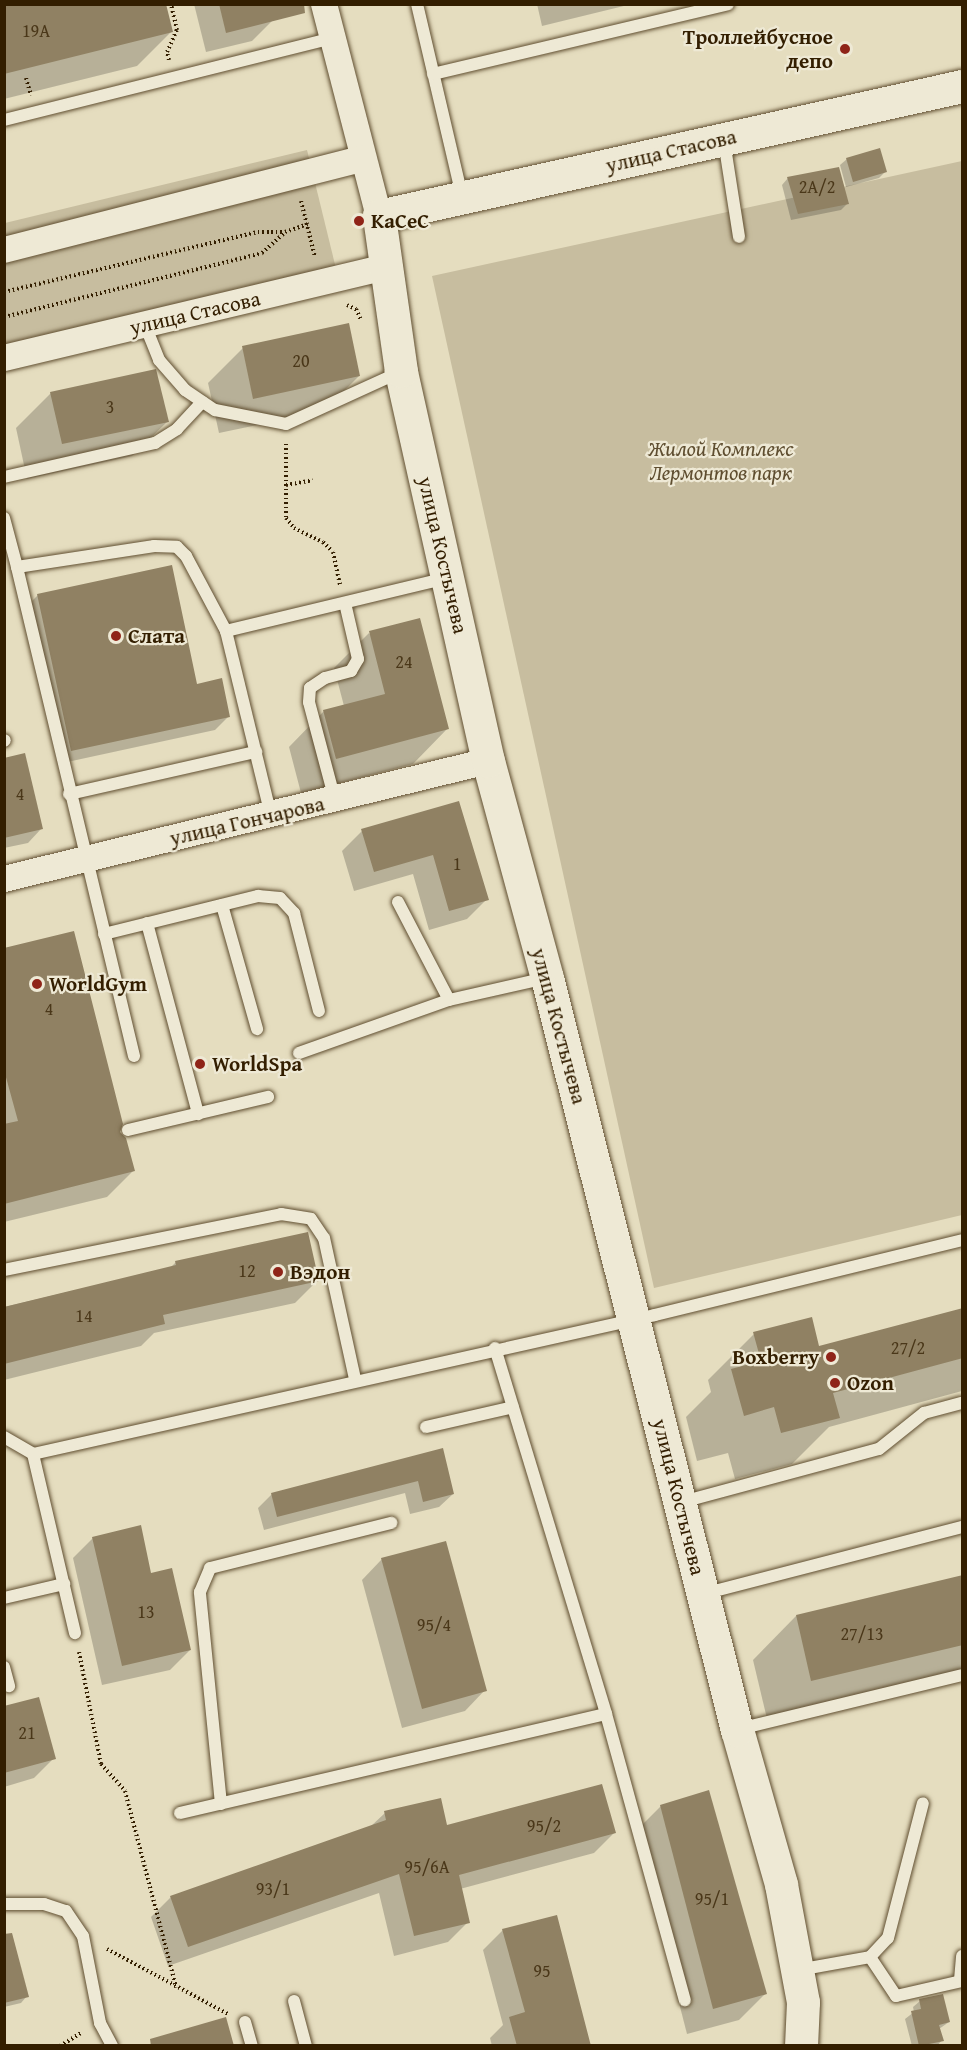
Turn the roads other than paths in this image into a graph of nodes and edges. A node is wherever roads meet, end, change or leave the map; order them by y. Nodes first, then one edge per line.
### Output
1 (324, 4) edge
2 (417, 4) edge
3 (728, 4) edge
4 (334, 38) junction
5 (433, 74) junction
6 (963, 86) edge
7 (4, 120) edge
8 (724, 139) junction
9 (362, 159) junction
10 (462, 198) junction
11 (379, 216) junction
12 (739, 237) dead end
13 (4, 250) edge
14 (385, 267) junction
15 (145, 325) junction
16 (4, 358) edge
17 (401, 371) junction
18 (202, 402) junction
19 (4, 477) edge
20 (4, 518) edge
21 (17, 567) junction
22 (449, 577) junction
23 (345, 603) junction
24 (226, 631) junction
25 (256, 753) junction
26 (488, 761) junction
27 (69, 794) junction
28 (335, 800) junction
29 (271, 815) junction
30 (85, 859) junction
31 (4, 879) edge
32 (399, 902) dead end
33 (222, 904) junction
34 (147, 923) junction
35 (104, 934) junction
36 (547, 978) junction
37 (449, 1000) junction
38 (319, 1011) dead end
39 (257, 1029) dead end
40 (299, 1053) dead end
41 (134, 1056) dead end
42 (268, 1097) dead end
43 (198, 1114) junction
44 (128, 1130) dead end
45 (963, 1240) edge
46 (4, 1270) edge
47 (634, 1318) junction
48 (495, 1348) junction
49 (355, 1379) junction
50 (963, 1403) edge
51 (513, 1407) junction
52 (426, 1427) dead end
53 (4, 1437) edge
54 (33, 1454) junction
55 (682, 1502) junction
56 (390, 1523) dead end
57 (963, 1527) edge
58 (64, 1584) junction
59 (702, 1595) junction
60 (4, 1598) edge
61 (75, 1633) road end
62 (4, 1667) edge
63 (963, 1675) edge
64 (9, 1686) dead end
65 (606, 1714) junction
66 (737, 1730) junction
67 (923, 1803) dead end
68 (222, 1804) junction
69 (180, 1813) dead end
70 (4, 1904) edge
71 (963, 1956) edge
72 (870, 1957) junction
73 (797, 1970) junction
74 (961, 1981) edge
75 (685, 2000) dead end
76 (294, 2001) dead end
77 (239, 2019) road end
78 (112, 2046) edge
79 (252, 2046) edge
80 (306, 2046) edge
81 (801, 2046) edge

1 - 4 street, улица Костычева
2 - 5 lane
3 - 5 lane
4 - 7 lane
4 - 9 street, улица Костычева
5 - 10 lane
6 - 8 street, улица Стасова
8 - 10 street, улица Стасова
8 - 12 lane
9 - 11 street, улица Костычева
9 - 13 street
10 - 11 street, улица Стасова
11 - 14 street, улица Костычева
14 - 15 street, улица Стасова
14 - 17 street, улица Костычева
15 - 16 street, улица Стасова
15 - 18 lane
17 - 18 lane
17 - 22 street, улица Костычева
18 - 19 lane
20 - 21 lane
21 - 24 lane
21 - 27 lane
22 - 23 lane
22 - 26 street, улица Костычева
23 - 24 lane
23 - 28 lane
24 - 25 lane
25 - 27 lane
25 - 29 lane
26 - 28 street, улица Гончарова
26 - 36 street, улица Костычева
27 - 30 lane
28 - 29 street, улица Гончарова
29 - 30 street, улица Гончарова
30 - 31 street, улица Гончарова
30 - 35 lane
32 - 37 lane
33 - 34 lane
33 - 38 lane
33 - 39 lane
34 - 35 lane
34 - 43 lane
35 - 41 lane
36 - 37 lane
36 - 47 street, улица Костычева
37 - 40 lane
42 - 43 lane
43 - 44 lane
45 - 47 lane
46 - 49 lane
47 - 48 lane
47 - 55 street, улица Костычева
48 - 49 lane
48 - 51 lane
49 - 54 lane
50 - 55 lane
51 - 52 lane
51 - 65 lane
53 - 54 lane
54 - 58 lane
55 - 59 street, улица Костычева
56 - 68 lane
57 - 59 lane
58 - 60 lane
58 - 61 lane
59 - 66 street, улица Костычева
62 - 64 lane
63 - 66 lane
65 - 68 lane
65 - 75 lane
66 - 73 street, улица Костычева
67 - 72 lane
68 - 69 lane
70 - 78 lane
71 - 74 lane
72 - 73 lane
72 - 74 lane
73 - 81 street, улица Костычева
76 - 80 lane
77 - 79 lane

